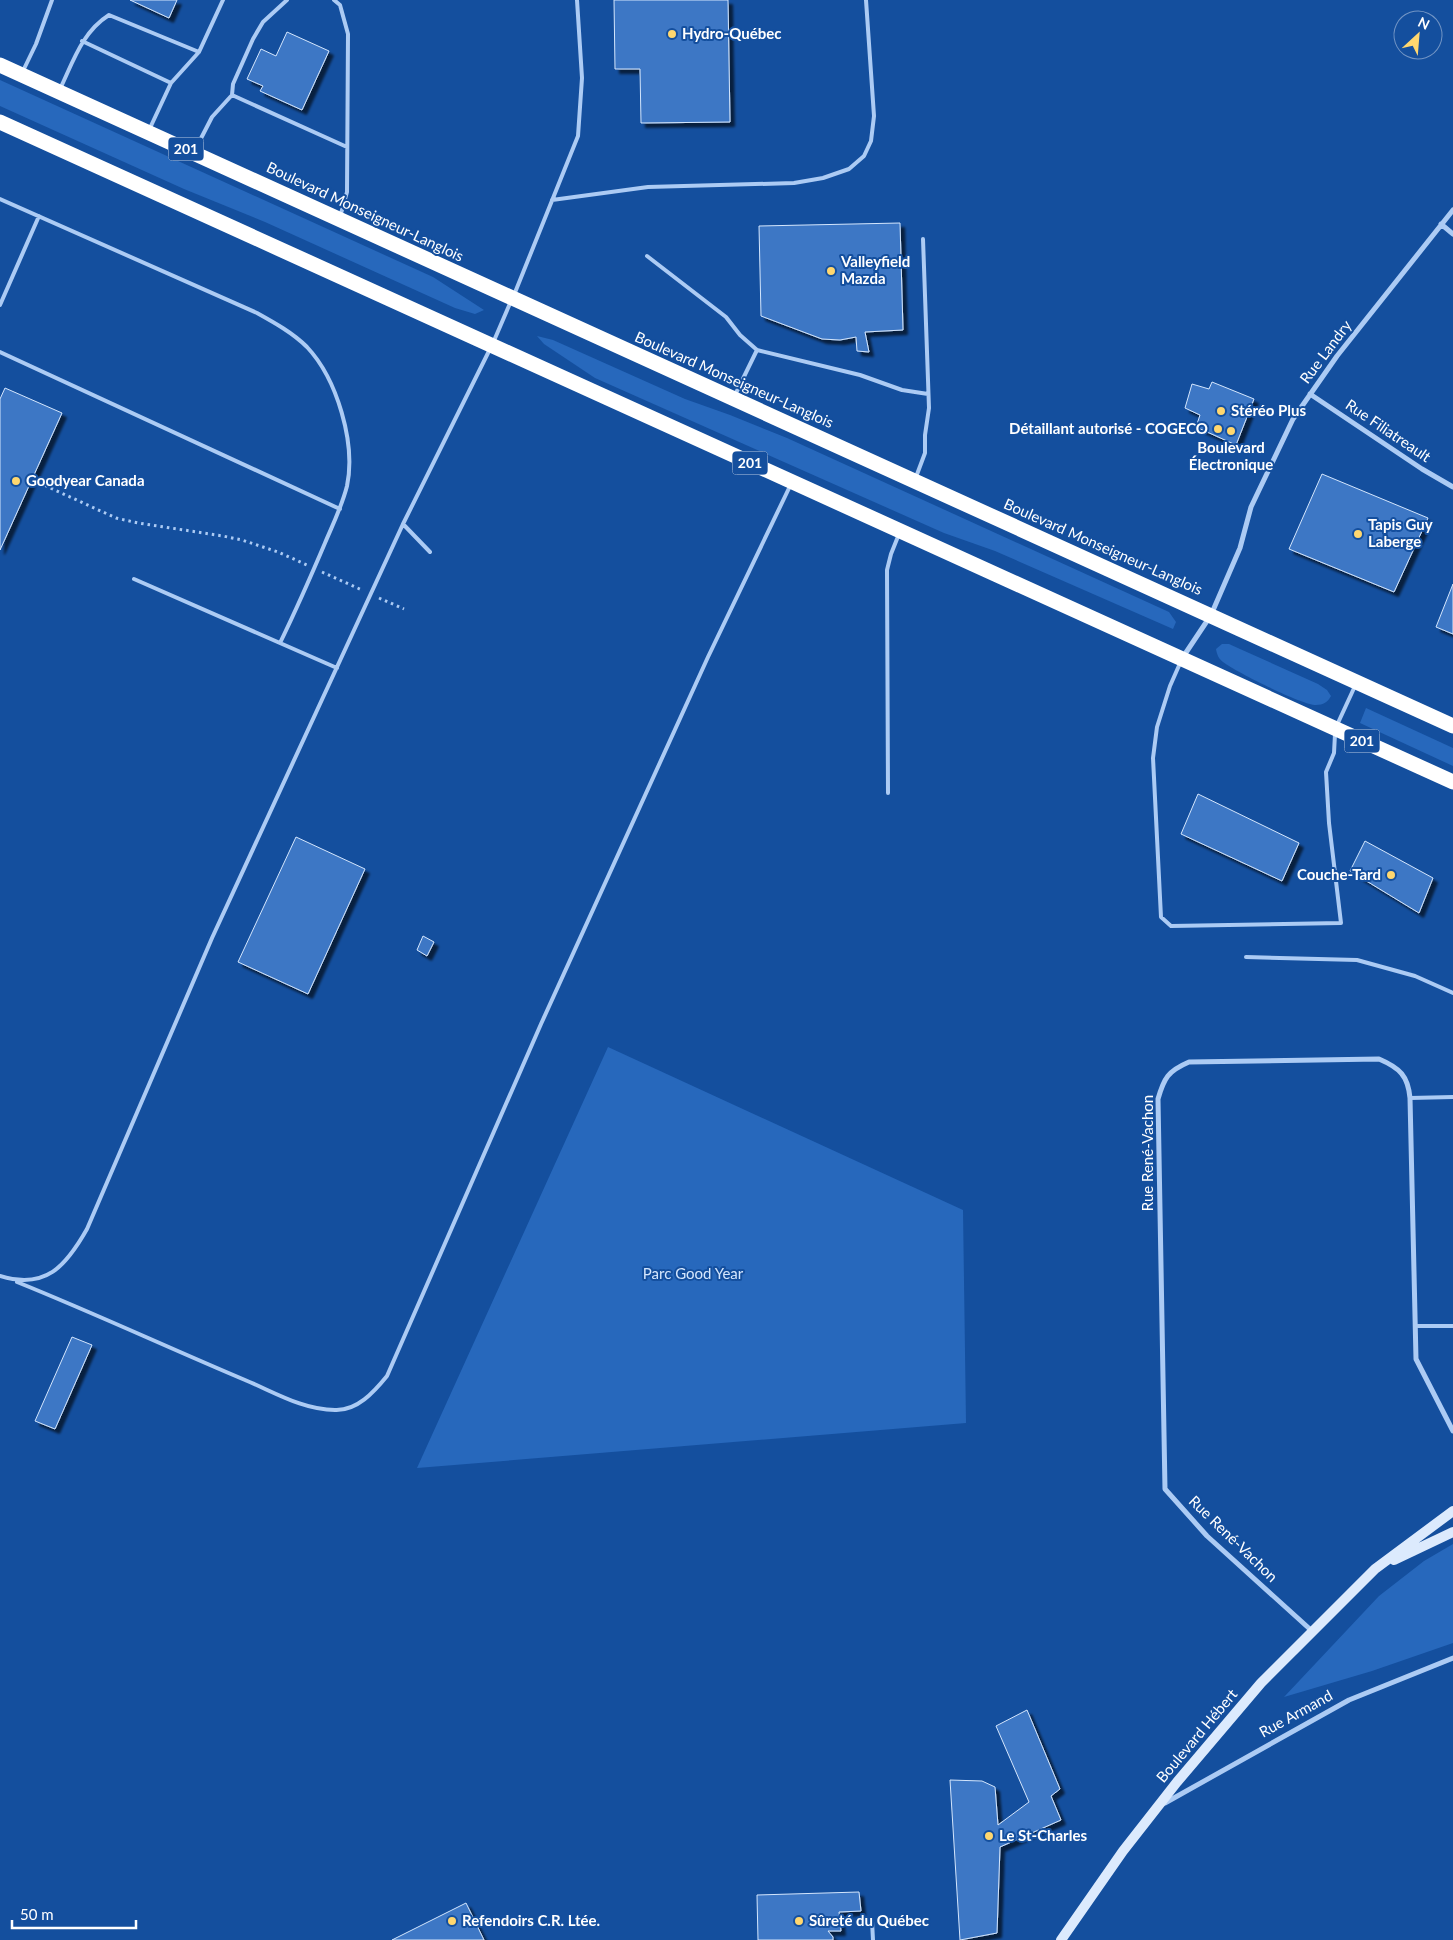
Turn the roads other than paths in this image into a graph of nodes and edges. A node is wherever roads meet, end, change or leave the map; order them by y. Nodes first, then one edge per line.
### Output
1 (52, 0) edge
2 (222, 0) edge
3 (287, 0) edge
4 (334, 0) edge
5 (576, 0) edge
6 (866, 0) edge
7 (82, 41) junction
8 (199, 52) junction
9 (0, 65) edge
10 (21, 74) junction
11 (171, 82) junction
12 (59, 92) junction
13 (232, 95) junction
14 (0, 122) edge
15 (148, 132) junction
16 (347, 148) junction
17 (194, 153) junction
18 (0, 198) edge
19 (552, 200) junction
20 (1453, 210) edge
21 (39, 216) junction
22 (339, 219) junction
23 (1442, 224) junction
24 (1453, 234) edge
25 (923, 239) dead end
26 (647, 256) dead end
27 (512, 298) junction
28 (0, 305) edge
29 (492, 345) junction
30 (757, 350) junction
31 (0, 352) edge
32 (928, 394) junction
33 (1310, 394) junction
34 (733, 399) junction
35 (914, 481) junction
36 (792, 482) junction
37 (1453, 488) edge
38 (340, 509) junction
39 (403, 524) junction
40 (900, 531) junction
41 (430, 552) dead end
42 (134, 579) dead end
43 (1211, 615) junction
44 (280, 643) junction
45 (1182, 659) junction
46 (337, 668) junction
47 (1356, 682) junction
48 (1453, 726) edge
49 (1335, 729) junction
50 (1453, 782) edge
51 (888, 793) dead end
52 (1246, 957) dead end
53 (1453, 993) edge
54 (1453, 1097) edge
55 (1410, 1098) junction
56 (0, 1276) edge
57 (13, 1280) junction
58 (1416, 1326) junction
59 (1453, 1326) edge
60 (1453, 1431) edge
61 (1453, 1511) edge
62 (1453, 1532) edge
63 (1375, 1569) junction
64 (1312, 1631) junction
65 (1453, 1658) edge
66 (1158, 1807) junction
67 (872, 1921) dead end
68 (873, 1940) edge
69 (1061, 1940) edge

1 - 10 lane
2 - 8 lane
3 - 13 lane
4 - 16 lane
5 - 19 lane
6 - 19 lane
7 - 8 lane
7 - 11 lane
7 - 12 lane
8 - 11 lane
9 - 10 highway, Boulevard Monseigneur-Langlois / 201
10 - 12 highway, Boulevard Monseigneur-Langlois / 201
11 - 15 lane
12 - 15 highway, Boulevard Monseigneur-Langlois / 201
13 - 16 lane
13 - 17 lane
14 - 29 highway, 201
15 - 17 highway, Boulevard Monseigneur-Langlois / 201
16 - 22 lane
17 - 22 highway, Boulevard Monseigneur-Langlois / 201
18 - 21 lane
19 - 27 lane
20 - 23 street, Rue Landry
21 - 28 lane
21 - 38 lane
22 - 27 highway, Boulevard Monseigneur-Langlois / 201
23 - 24 street
23 - 33 street, Rue Landry
25 - 32 lane
26 - 30 lane
27 - 29 lane
27 - 34 highway, Boulevard Monseigneur-Langlois / 201
29 - 36 highway, 201
29 - 39 lane
30 - 32 lane
30 - 34 lane
31 - 38 lane
32 - 35 lane
33 - 37 street, Rue Filiatreault
33 - 43 street, Rue Landry
34 - 35 highway, Boulevard Monseigneur-Langlois / 201
35 - 43 highway, Boulevard Monseigneur-Langlois / 201
36 - 40 highway, 201
36 - 57 lane
38 - 44 lane
39 - 41 lane
39 - 46 lane
40 - 45 highway, 201
40 - 51 lane
42 - 44 lane
43 - 45 street, Rue Landry
43 - 47 highway, Boulevard Monseigneur-Langlois / 201
44 - 46 lane
45 - 49 highway, 201
45 - 49 lane
46 - 57 lane
47 - 48 highway, Boulevard Monseigneur-Langlois / 201
47 - 49 lane
49 - 50 highway, 201
52 - 53 lane
54 - 55 lane
55 - 58 street, Rue René-Vachon
55 - 64 street, Rue René-Vachon
56 - 57 lane
58 - 59 lane
58 - 60 street, Rue René-Vachon
61 - 63 main road, Boulevard Hébert
62 - 63 main road, Boulevard Hébert
63 - 64 main road, Boulevard Hébert
64 - 66 main road, Boulevard Hébert
65 - 66 street, Rue Armand
66 - 69 main road, Boulevard Hébert
67 - 68 lane

